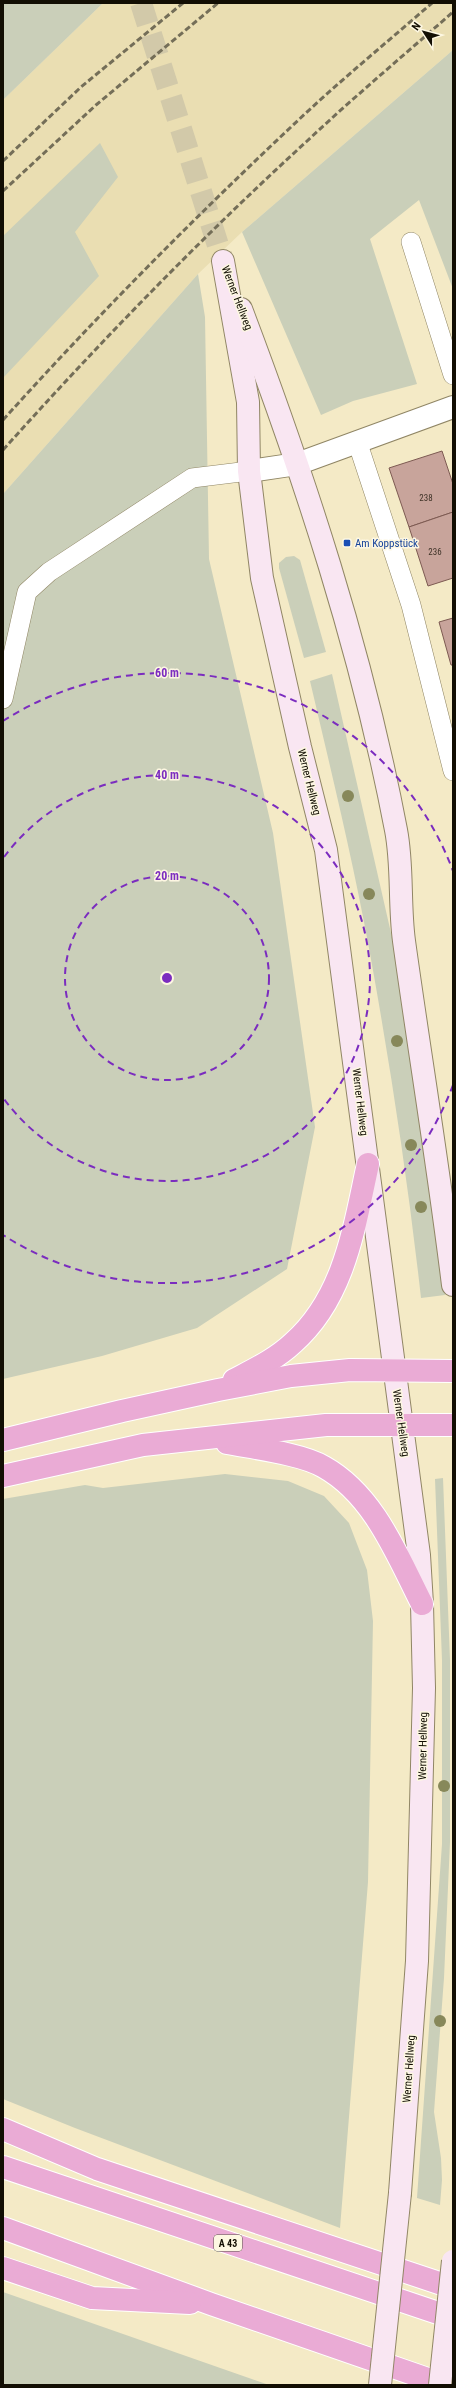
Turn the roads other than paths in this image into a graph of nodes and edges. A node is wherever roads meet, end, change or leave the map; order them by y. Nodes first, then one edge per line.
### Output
1 (411, 242) dead end
2 (453, 374) edge
3 (453, 407) edge
4 (357, 441) junction
5 (297, 464) junction
6 (250, 471) junction
7 (3, 699) edge
8 (453, 771) edge
9 (368, 1164) junction
10 (453, 1285) edge
11 (394, 1371) junction
12 (453, 1371) edge
13 (218, 1390) junction
14 (453, 1424) edge
15 (402, 1425) junction
16 (204, 1439) junction
17 (3, 1440) edge
18 (3, 1476) edge
19 (422, 1604) junction
20 (3, 2129) edge
21 (3, 2167) edge
22 (3, 2228) edge
23 (453, 2261) edge
24 (3, 2268) edge
25 (453, 2289) edge
26 (211, 2304) junction
27 (453, 2318) edge
28 (380, 2385) edge
29 (440, 2385) edge
30 (445, 2385) edge

1 - 2 lane
3 - 4 street
4 - 5 street
4 - 8 lane
5 - 6 street
5 - 6 main road, Werner Hellweg
5 - 10 main road, Werner Hellweg
6 - 7 lane
6 - 9 main road, Werner Hellweg
9 - 11 main road, Werner Hellweg
9 - 13 highway
11 - 12 highway
11 - 13 highway
11 - 15 main road, Werner Hellweg
13 - 17 highway
14 - 15 highway
15 - 16 highway
15 - 19 main road, Werner Hellweg
16 - 18 highway
16 - 19 highway
19 - 28 main road, Werner Hellweg, bridge
20 - 25 highway
21 - 27 highway, A 43
22 - 26 highway
23 - 29 main road, bridge
24 - 26 highway
26 - 30 highway

